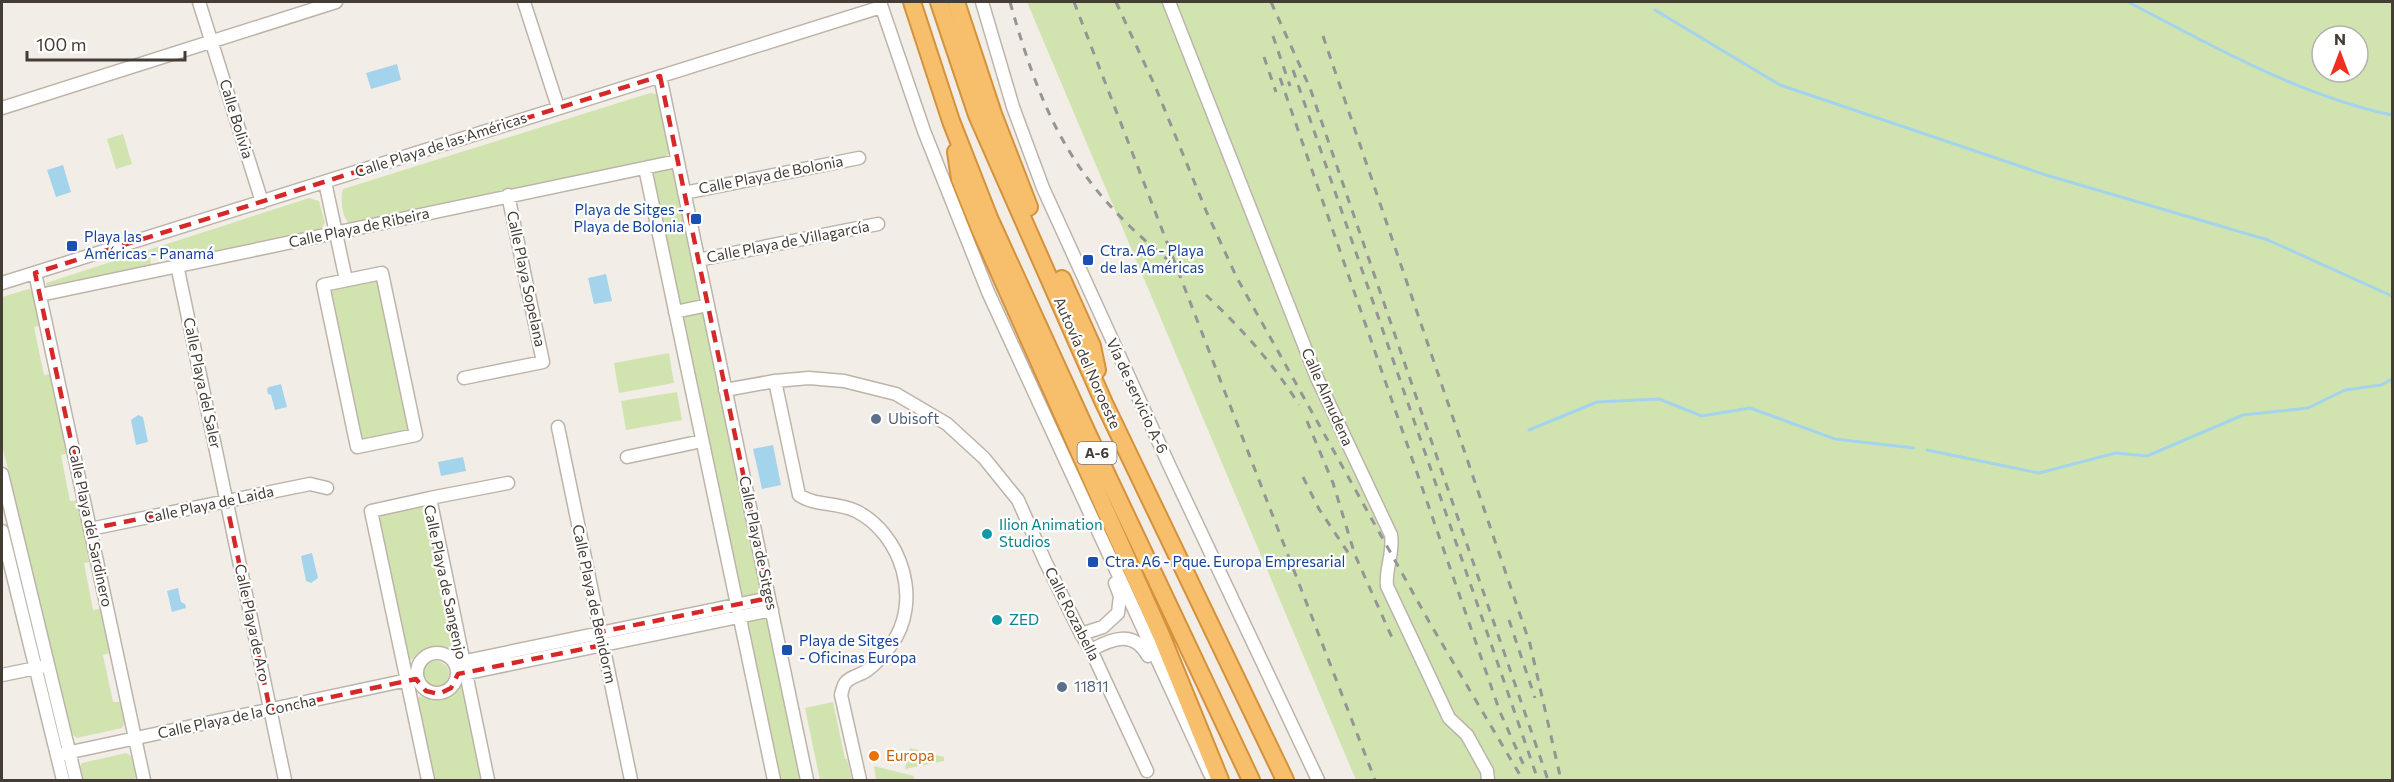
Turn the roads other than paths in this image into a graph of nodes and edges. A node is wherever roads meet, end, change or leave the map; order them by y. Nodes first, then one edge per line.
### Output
1 (199, 2) edge
2 (336, 2) edge
3 (524, 2) edge
4 (912, 2) edge
5 (939, 2) edge
6 (957, 2) edge
7 (982, 2) edge
8 (1169, 2) edge
9 (880, 4) edge
10 (212, 41) junction
11 (660, 76) junction
12 (558, 107) junction
13 (2, 108) edge
14 (951, 121) junction
15 (859, 158) dead end
16 (677, 160) junction
17 (645, 168) junction
18 (326, 182) junction
19 (684, 193) junction
20 (508, 195) junction
21 (262, 202) junction
22 (878, 224) dead end
23 (337, 233) junction
24 (698, 260) junction
25 (177, 265) junction
26 (35, 273) junction
27 (346, 280) junction
28 (2, 283) edge
29 (40, 295) junction
30 (708, 305) junction
31 (675, 312) junction
32 (464, 378) dead end
33 (775, 381) junction
34 (725, 390) junction
35 (1104, 403) junction
36 (558, 427) dead end
37 (702, 441) junction
38 (627, 457) dead end
39 (2, 474) edge
40 (1074, 478) junction
41 (508, 483) dead end
42 (327, 488) dead end
43 (430, 498) junction
44 (226, 501) junction
45 (90, 529) junction
46 (15, 530) junction
47 (2, 533) edge
48 (771, 604) junction
49 (739, 610) junction
50 (600, 632) junction
51 (1081, 634) junction
52 (603, 645) junction
53 (1091, 650) junction
54 (48, 665) junction
55 (35, 668) junction
56 (460, 668) junction
57 (2, 675) edge
58 (412, 679) junction
59 (1284, 708) junction
60 (270, 710) junction
61 (135, 738) junction
62 (69, 752) junction
63 (57, 755) junction
64 (1201, 757) junction
65 (1147, 771) dead end
66 (63, 780) edge
67 (76, 780) edge
68 (144, 780) edge
69 (285, 780) edge
70 (428, 780) edge
71 (488, 780) edge
72 (631, 780) edge
73 (770, 780) edge
74 (807, 780) edge
75 (860, 780) edge
76 (1214, 780) edge
77 (1220, 780) edge
78 (1251, 780) edge
79 (1285, 780) edge
80 (1318, 780) edge
81 (1326, 780) edge
82 (1488, 780) edge

1 - 10 street, Calle Bolivia
2 - 10 street
3 - 12 street
4 - 14 highway, Autovía del Noroeste / A-6
5 - 35 highway, Autovía del Noroeste / A-6
6 - 35 highway
7 - 59 street, Vía de servicio A-6
8 - 82 street, Calle Almudena
9 - 11 street, Calle Playa de las Américas
9 - 40 street
10 - 13 street
10 - 21 street, Calle Bolivia
11 - 12 street, Calle Playa de las Américas
11 - 16 street, Calle Playa de Sitges
12 - 18 street, Calle Playa de las Américas
14 - 77 highway
14 - 78 highway, Autovía del Noroeste / A-6
15 - 19 street, Calle Playa de Bolonia
16 - 17 street, Calle Playa de Ribeira
16 - 19 street, Calle Playa de Sitges
17 - 20 street, Calle Playa de Ribeira
17 - 31 street
18 - 21 street, Calle Playa de las Américas
18 - 23 street
19 - 24 street, Calle Playa de Sitges
20 - 23 street, Calle Playa de Ribeira
20 - 32 street, Calle Playa Sopelana
21 - 26 street, Calle Playa de las Américas
22 - 24 street, Calle Playa de Villagarcía
23 - 25 street, Calle Playa de Ribeira
23 - 27 street
24 - 30 street, Calle Playa de Sitges
25 - 29 street, Calle Playa de Ribeira
25 - 44 street, Calle Playa del Saler
26 - 28 street, Calle Playa de las Américas
26 - 29 street, Calle Playa del Sardinero
27 - 27 street
29 - 45 street, Calle Playa del Sardinero
30 - 31 street
30 - 34 street, Calle Playa de Sitges
31 - 37 street
33 - 34 street, Calle Rozabella
33 - 51 street, Calle Rozabella
33 - 75 street
34 - 48 street, Calle Playa de Sitges
35 - 79 highway, Autovía del Noroeste / A-6
36 - 50 street, Calle Playa de Benidorm
37 - 38 street
37 - 49 street
39 - 46 street
40 - 51 street
40 - 64 street
41 - 43 street
42 - 44 street, Calle Playa de Laida
43 - 56 street, Calle Playa de Sangenjo
43 - 58 street, Calle Playa de Sangenjo
44 - 45 street, Calle Playa de Laida
44 - 60 street, Calle Playa de Aro
45 - 61 street, Calle Playa del Sardinero
46 - 47 street
46 - 54 street
47 - 55 street
48 - 49 street
48 - 74 street, Calle Playa de Sitges
49 - 50 street
49 - 52 street
49 - 73 street
50 - 52 street, Calle Playa de Benidorm
50 - 56 street
51 - 53 street, Calle Rozabella
52 - 56 street
52 - 72 street, Calle Playa de Benidorm
53 - 64 street
53 - 65 street, Calle Rozabella
54 - 55 street
54 - 62 street
55 - 57 street
55 - 63 street
56 - 58 street
56 - 58 street
56 - 71 street, Calle Playa de Sangenjo
58 - 60 street, Calle Playa de la Concha
58 - 70 street, Calle Playa de Sangenjo
59 - 80 street, Vía de servicio A-6
59 - 81 street
60 - 61 street, Calle Playa de la Concha
60 - 69 street, Calle Playa de Aro
61 - 62 street, Calle Playa de la Concha
61 - 68 street, Calle Playa del Sardinero
62 - 63 street, Calle Playa de la Concha
62 - 67 street
63 - 66 street
64 - 76 street

